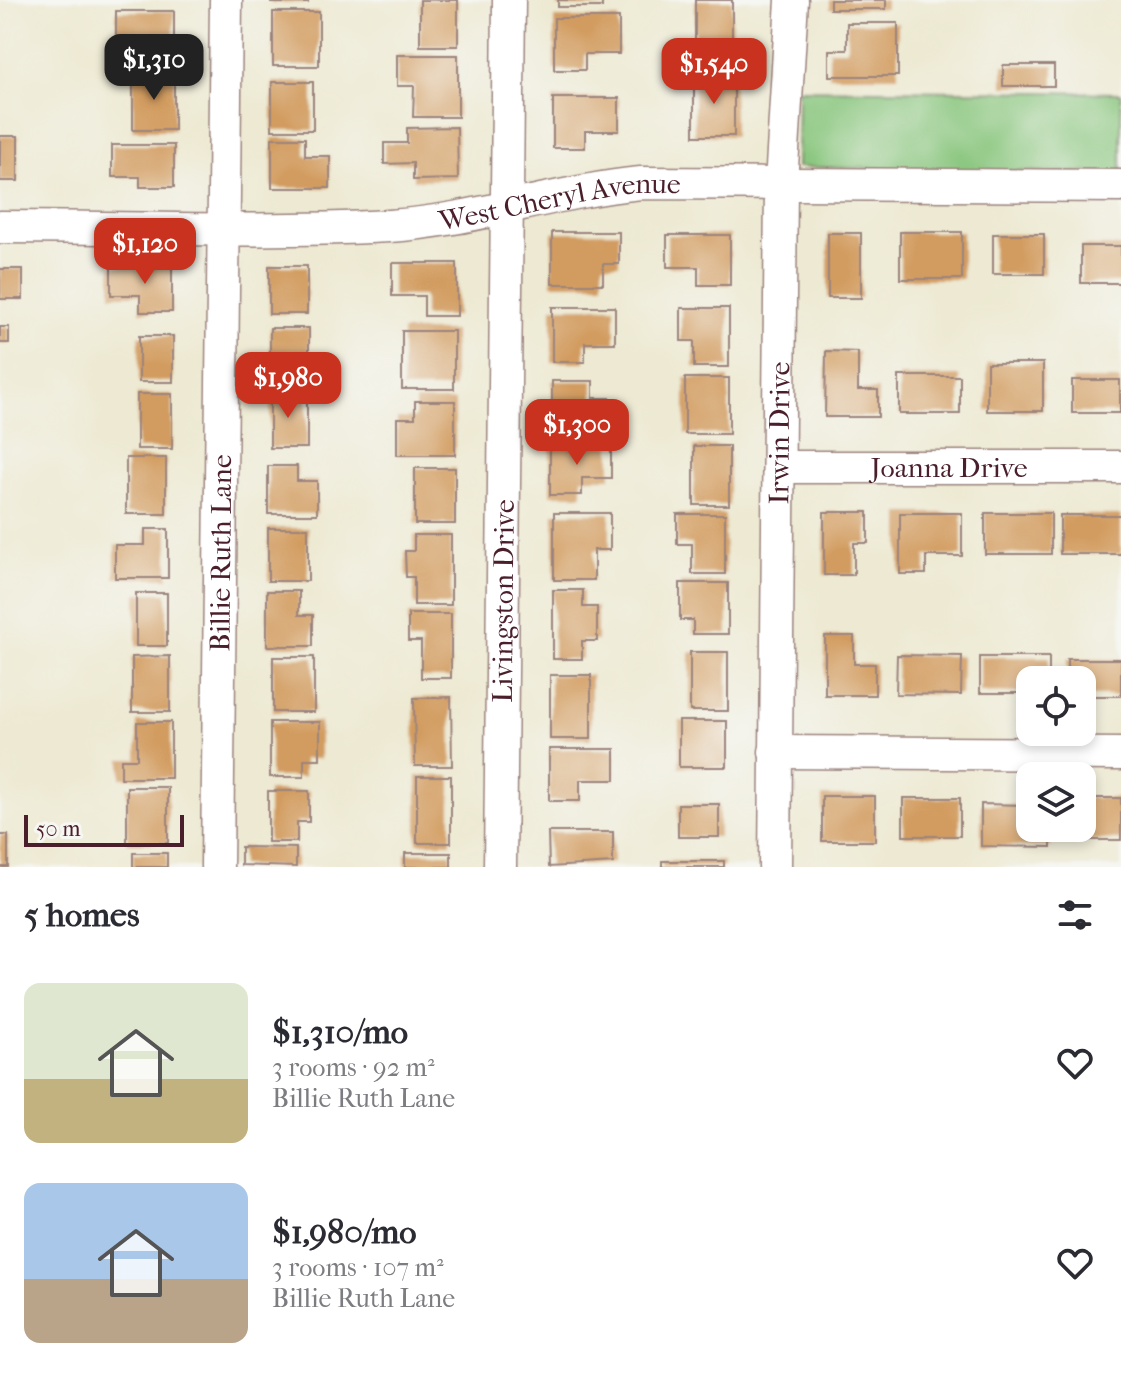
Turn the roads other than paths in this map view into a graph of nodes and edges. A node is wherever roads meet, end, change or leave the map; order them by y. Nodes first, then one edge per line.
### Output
1 (226, 0) edge
2 (509, 0) edge
3 (792, 0) edge
4 (781, 184) junction
5 (1121, 186) edge
6 (506, 205) junction
7 (0, 227) edge
8 (222, 227) junction
9 (779, 467) junction
10 (1121, 467) edge
11 (775, 752) junction
12 (1121, 754) edge
13 (217, 867) edge
14 (500, 867) edge
15 (775, 867) edge

1 - 8 street, Billie Ruth Lane
2 - 6 street, Livingston Drive
3 - 4 street, Irwin Drive
4 - 5 street, West Cheryl Avenue
4 - 6 street, West Cheryl Avenue
4 - 9 street, Irwin Drive
6 - 8 street, West Cheryl Avenue
6 - 14 street, Livingston Drive
7 - 8 street, West Cheryl Avenue
8 - 13 street, Billie Ruth Lane
9 - 10 street, Joanna Drive
9 - 11 street, Irwin Drive
11 - 12 street
11 - 15 street, Irwin Drive

